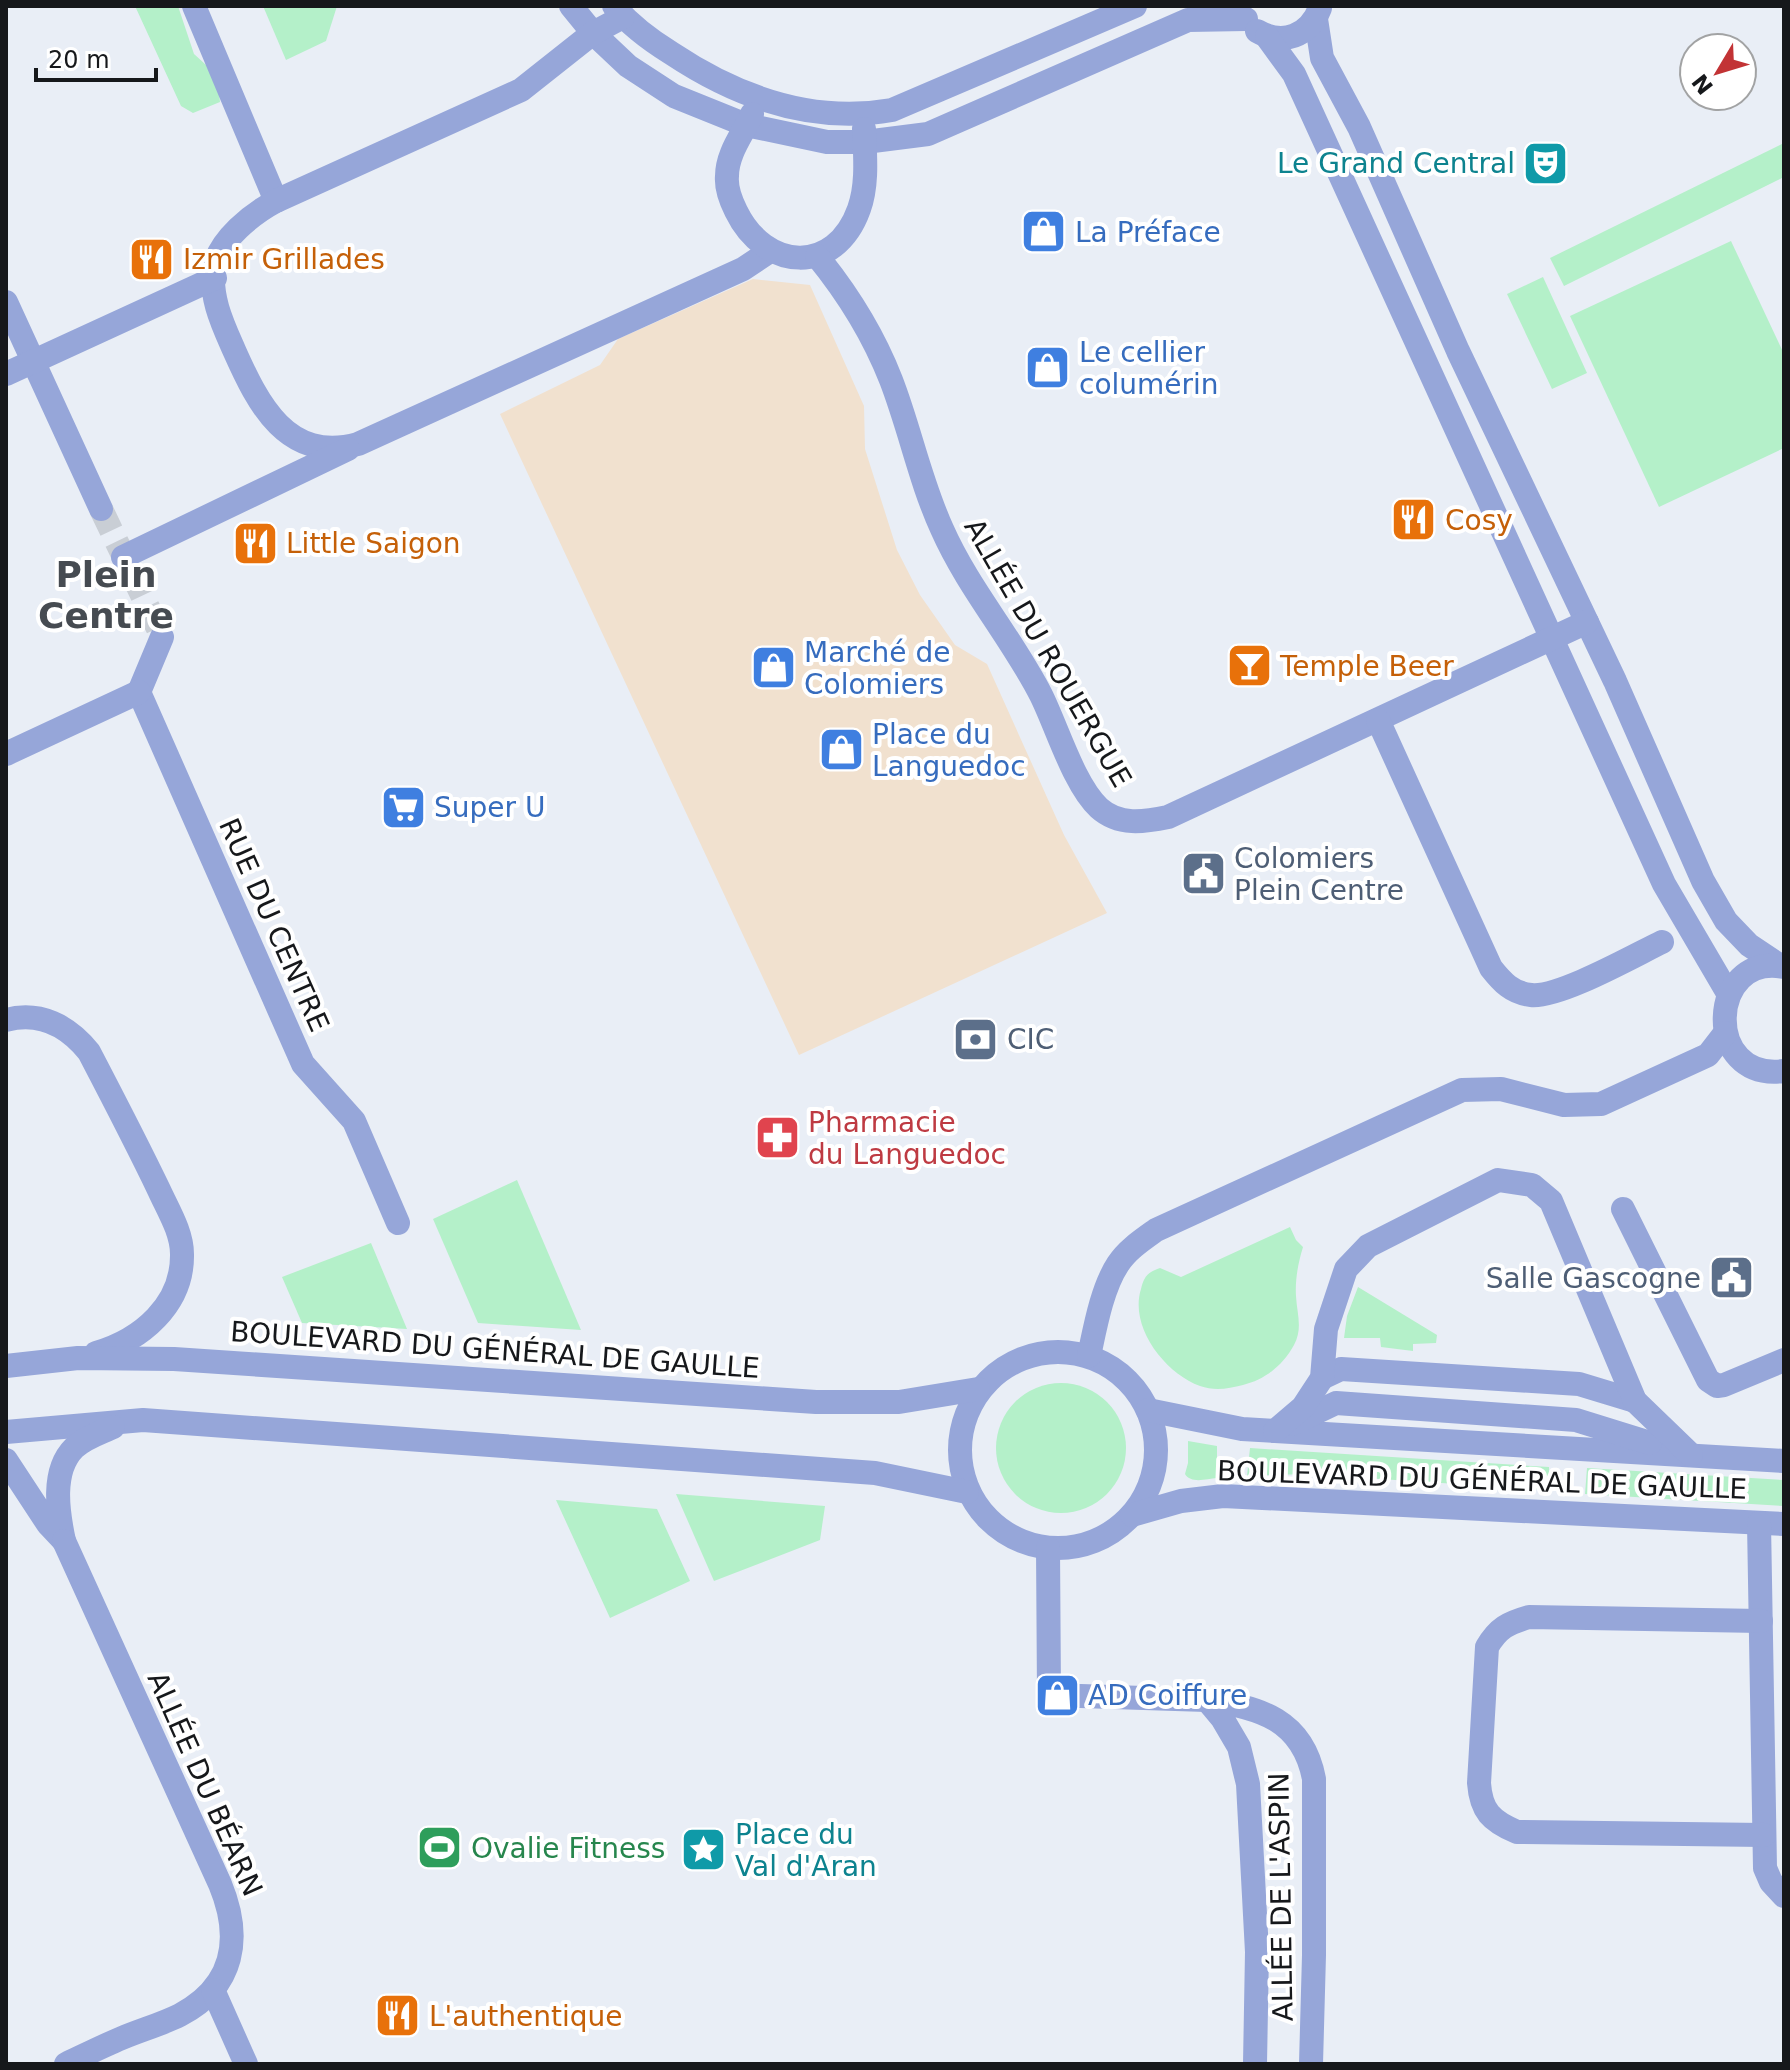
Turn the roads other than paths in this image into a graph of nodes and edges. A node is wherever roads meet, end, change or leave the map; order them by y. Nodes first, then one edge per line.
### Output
1 (194, 6) edge
2 (571, 6) edge
3 (1135, 6) edge
4 (618, 11) edge
5 (1318, 12) edge
6 (1243, 13) edge
7 (593, 33) junction
8 (1267, 37) junction
9 (759, 98) junction
10 (864, 115) junction
11 (746, 125) junction
12 (865, 142) junction
13 (276, 201) junction
14 (770, 251) junction
15 (817, 256) junction
16 (215, 278) junction
17 (6, 302) edge
18 (33, 362) junction
19 (6, 374) edge
20 (358, 444) junction
21 (101, 509) tunnel mouth
22 (123, 557) dead end
23 (1587, 622) junction
24 (162, 637) dead end
25 (1551, 639) junction
26 (139, 692) junction
27 (1378, 720) junction
28 (6, 754) edge
29 (1662, 942) dead end
30 (1781, 966) edge
31 (1729, 995) junction
32 (6, 1020) edge
33 (1725, 1033) junction
34 (1784, 1071) edge
35 (1623, 1209) dead end
36 (398, 1223) dead end
37 (1089, 1356) junction
38 (78, 1358) junction
39 (1784, 1360) edge
40 (6, 1366) edge
41 (1322, 1378) junction
42 (978, 1389) junction
43 (1635, 1401) junction
44 (1148, 1410) junction
45 (143, 1420) junction
46 (1275, 1431) junction
47 (6, 1432) edge
48 (1691, 1455) junction
49 (6, 1460) edge
50 (1784, 1461) edge
51 (967, 1492) junction
52 (1132, 1515) junction
53 (1759, 1523) junction
54 (1784, 1524) edge
55 (64, 1541) junction
56 (1048, 1548) junction
57 (1761, 1621) junction
58 (1207, 1700) junction
59 (1764, 1835) junction
60 (1784, 1896) edge
61 (213, 1990) junction
62 (115, 2053) edge
63 (66, 2064) edge
64 (246, 2064) edge
65 (1255, 2064) edge
66 (1311, 2064) edge

1 - 13 street
2 - 7 street
3 - 10 street
4 - 7 street
4 - 9 street
5 - 8 street
5 - 23 street
6 - 8 street
6 - 12 street
7 - 11 street
7 - 13 street
8 - 25 street
9 - 10 street
9 - 11 street
10 - 12 street
11 - 12 street
11 - 14 street
12 - 15 street
13 - 16 street
14 - 15 street
14 - 20 street
15 - 27 street, ALLÉE DU ROUERGUE
16 - 18 street
16 - 20 street
17 - 18 street
18 - 19 street
18 - 21 street
20 - 22 street
23 - 25 street, ALLÉE DU ROUERGUE
23 - 30 street
24 - 26 street
25 - 27 street, ALLÉE DU ROUERGUE
25 - 31 street
26 - 28 street
26 - 36 street, RUE DU CENTRE
27 - 29 street
30 - 31 street
31 - 33 street
32 - 38 street
33 - 34 street
33 - 37 street
35 - 39 street
37 - 42 street
37 - 44 street
38 - 40 street, BOULEVARD DU GÉNÉRAL DE GAULLE
38 - 42 street, BOULEVARD DU GÉNÉRAL DE GAULLE
41 - 43 street
41 - 43 street
41 - 46 street
42 - 51 street
43 - 48 street
44 - 46 street, BOULEVARD DU GÉNÉRAL DE GAULLE
44 - 52 street
45 - 47 street
45 - 51 street
45 - 55 street, ALLÉE DU BÉARN
46 - 48 street, BOULEVARD DU GÉNÉRAL DE GAULLE
48 - 50 street, BOULEVARD DU GÉNÉRAL DE GAULLE
49 - 55 street, ALLÉE DU BÉARN
51 - 56 street
52 - 53 street, BOULEVARD DU GÉNÉRAL DE GAULLE
52 - 56 street
53 - 54 street, BOULEVARD DU GÉNÉRAL DE GAULLE
53 - 57 street
55 - 61 street, ALLÉE DU BÉARN
56 - 58 street, ALLÉE DE L'ASPIN
57 - 59 street
57 - 59 street
58 - 65 street, ALLÉE DE L'ASPIN
58 - 66 street, ALLÉE DE L'ASPIN
59 - 60 street
61 - 62 street, ALLÉE DU BÉARN
61 - 64 street
62 - 63 street, ALLÉE DU BÉARN

